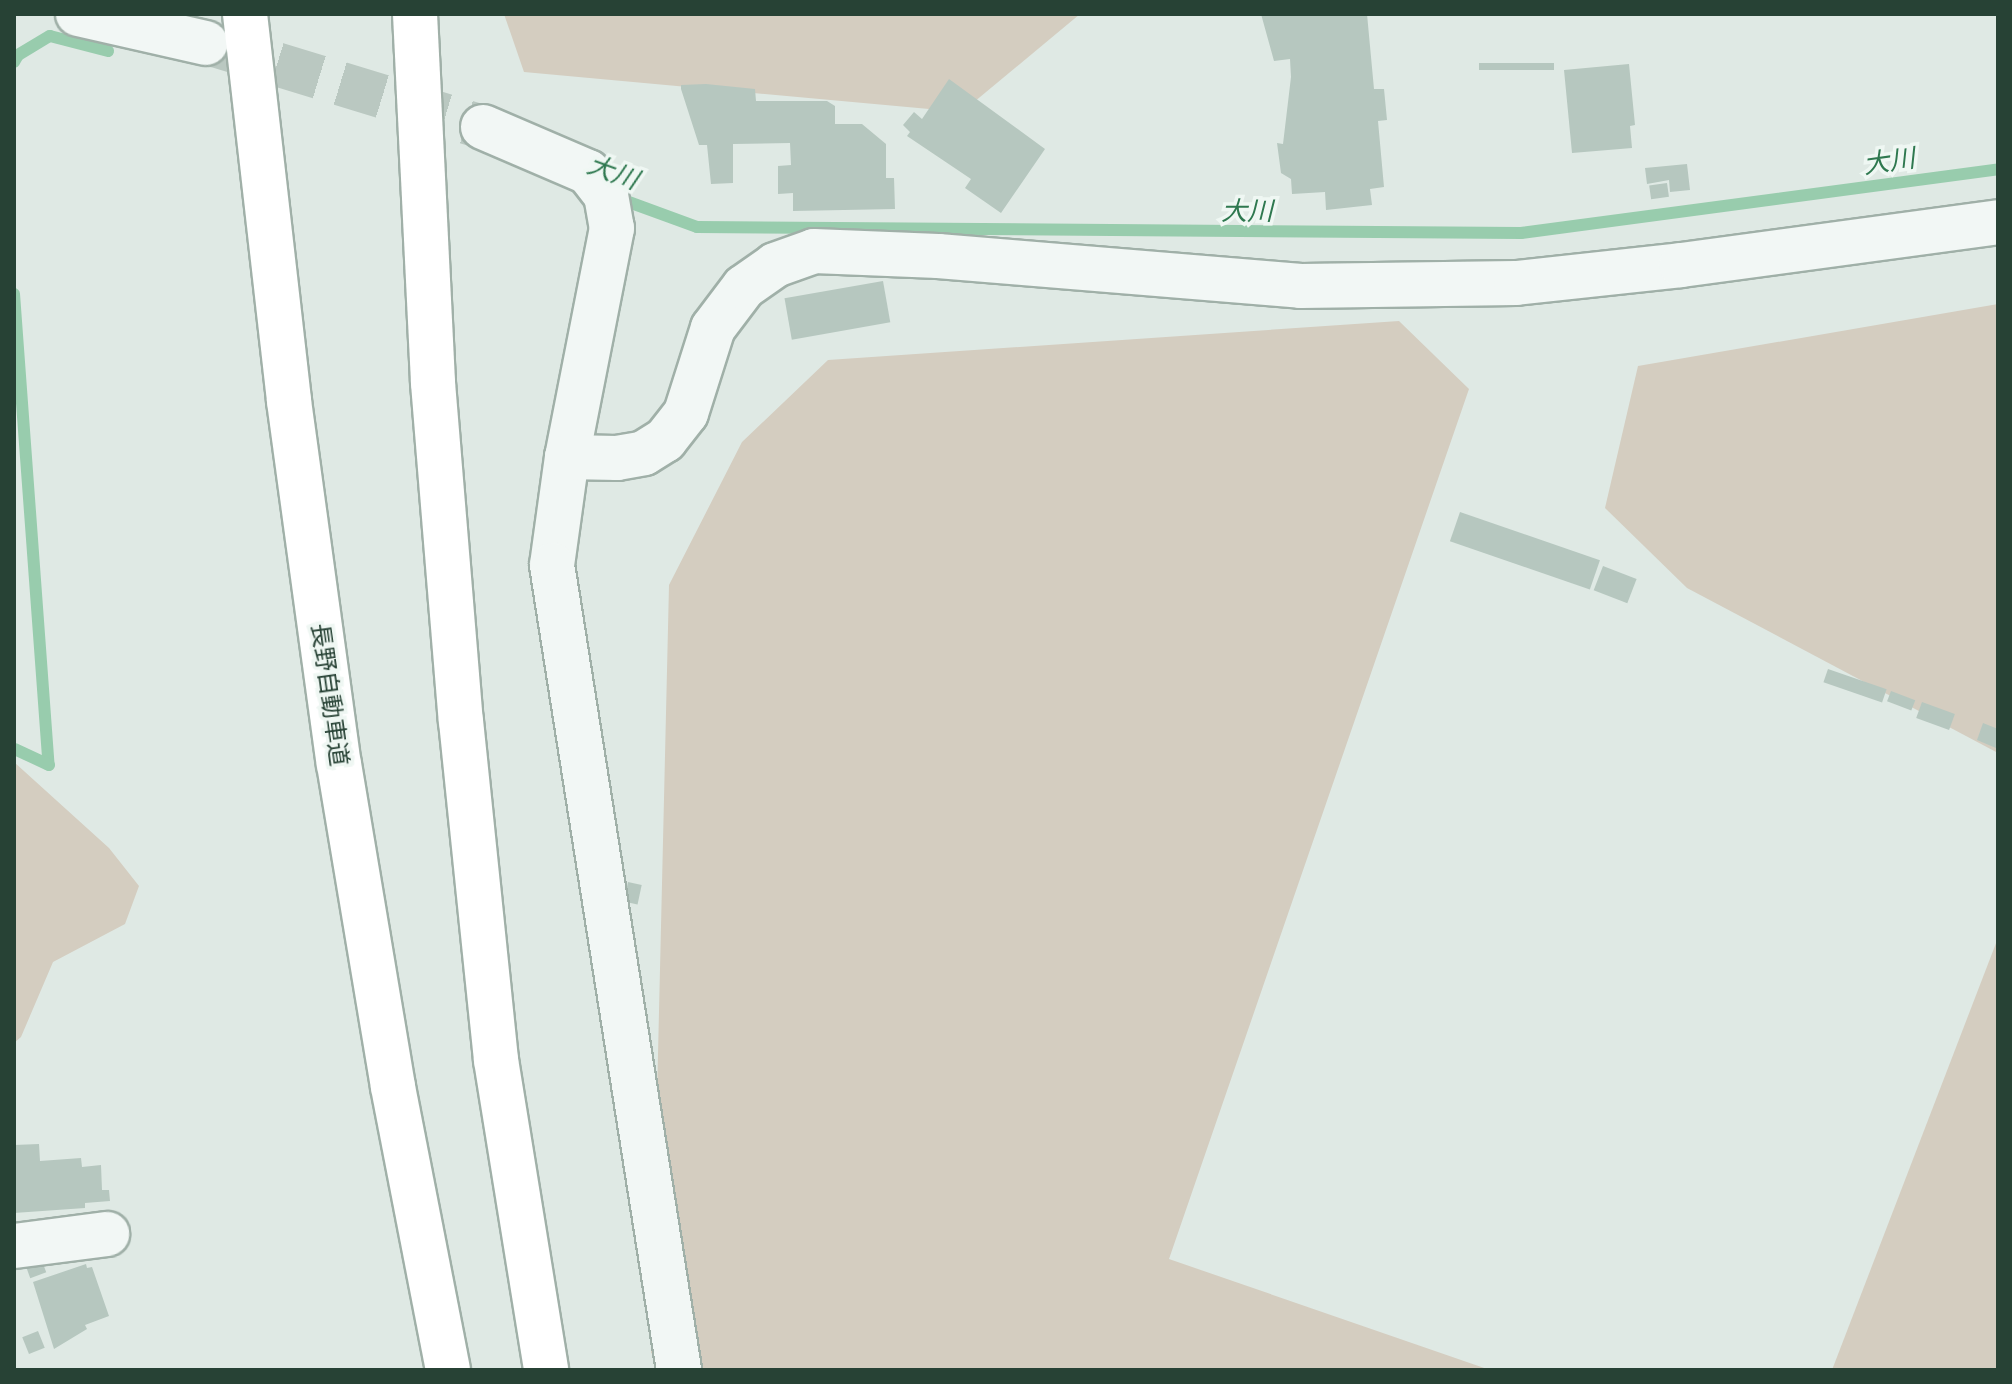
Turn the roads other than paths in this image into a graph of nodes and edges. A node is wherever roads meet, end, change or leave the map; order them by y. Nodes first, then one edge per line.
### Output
1 (78, 14) edge
2 (245, 14) edge
3 (415, 14) edge
4 (206, 43) tunnel mouth
5 (483, 127) tunnel mouth
6 (1998, 222) edge
7 (567, 457) junction
8 (107, 1234) dead end
9 (14, 1246) edge
10 (448, 1370) edge
11 (546, 1370) edge
12 (679, 1370) edge

1 - 4 street
2 - 10 highway, 長野自動車道
3 - 11 highway
5 - 7 street
6 - 7 street
7 - 12 street
8 - 9 street

